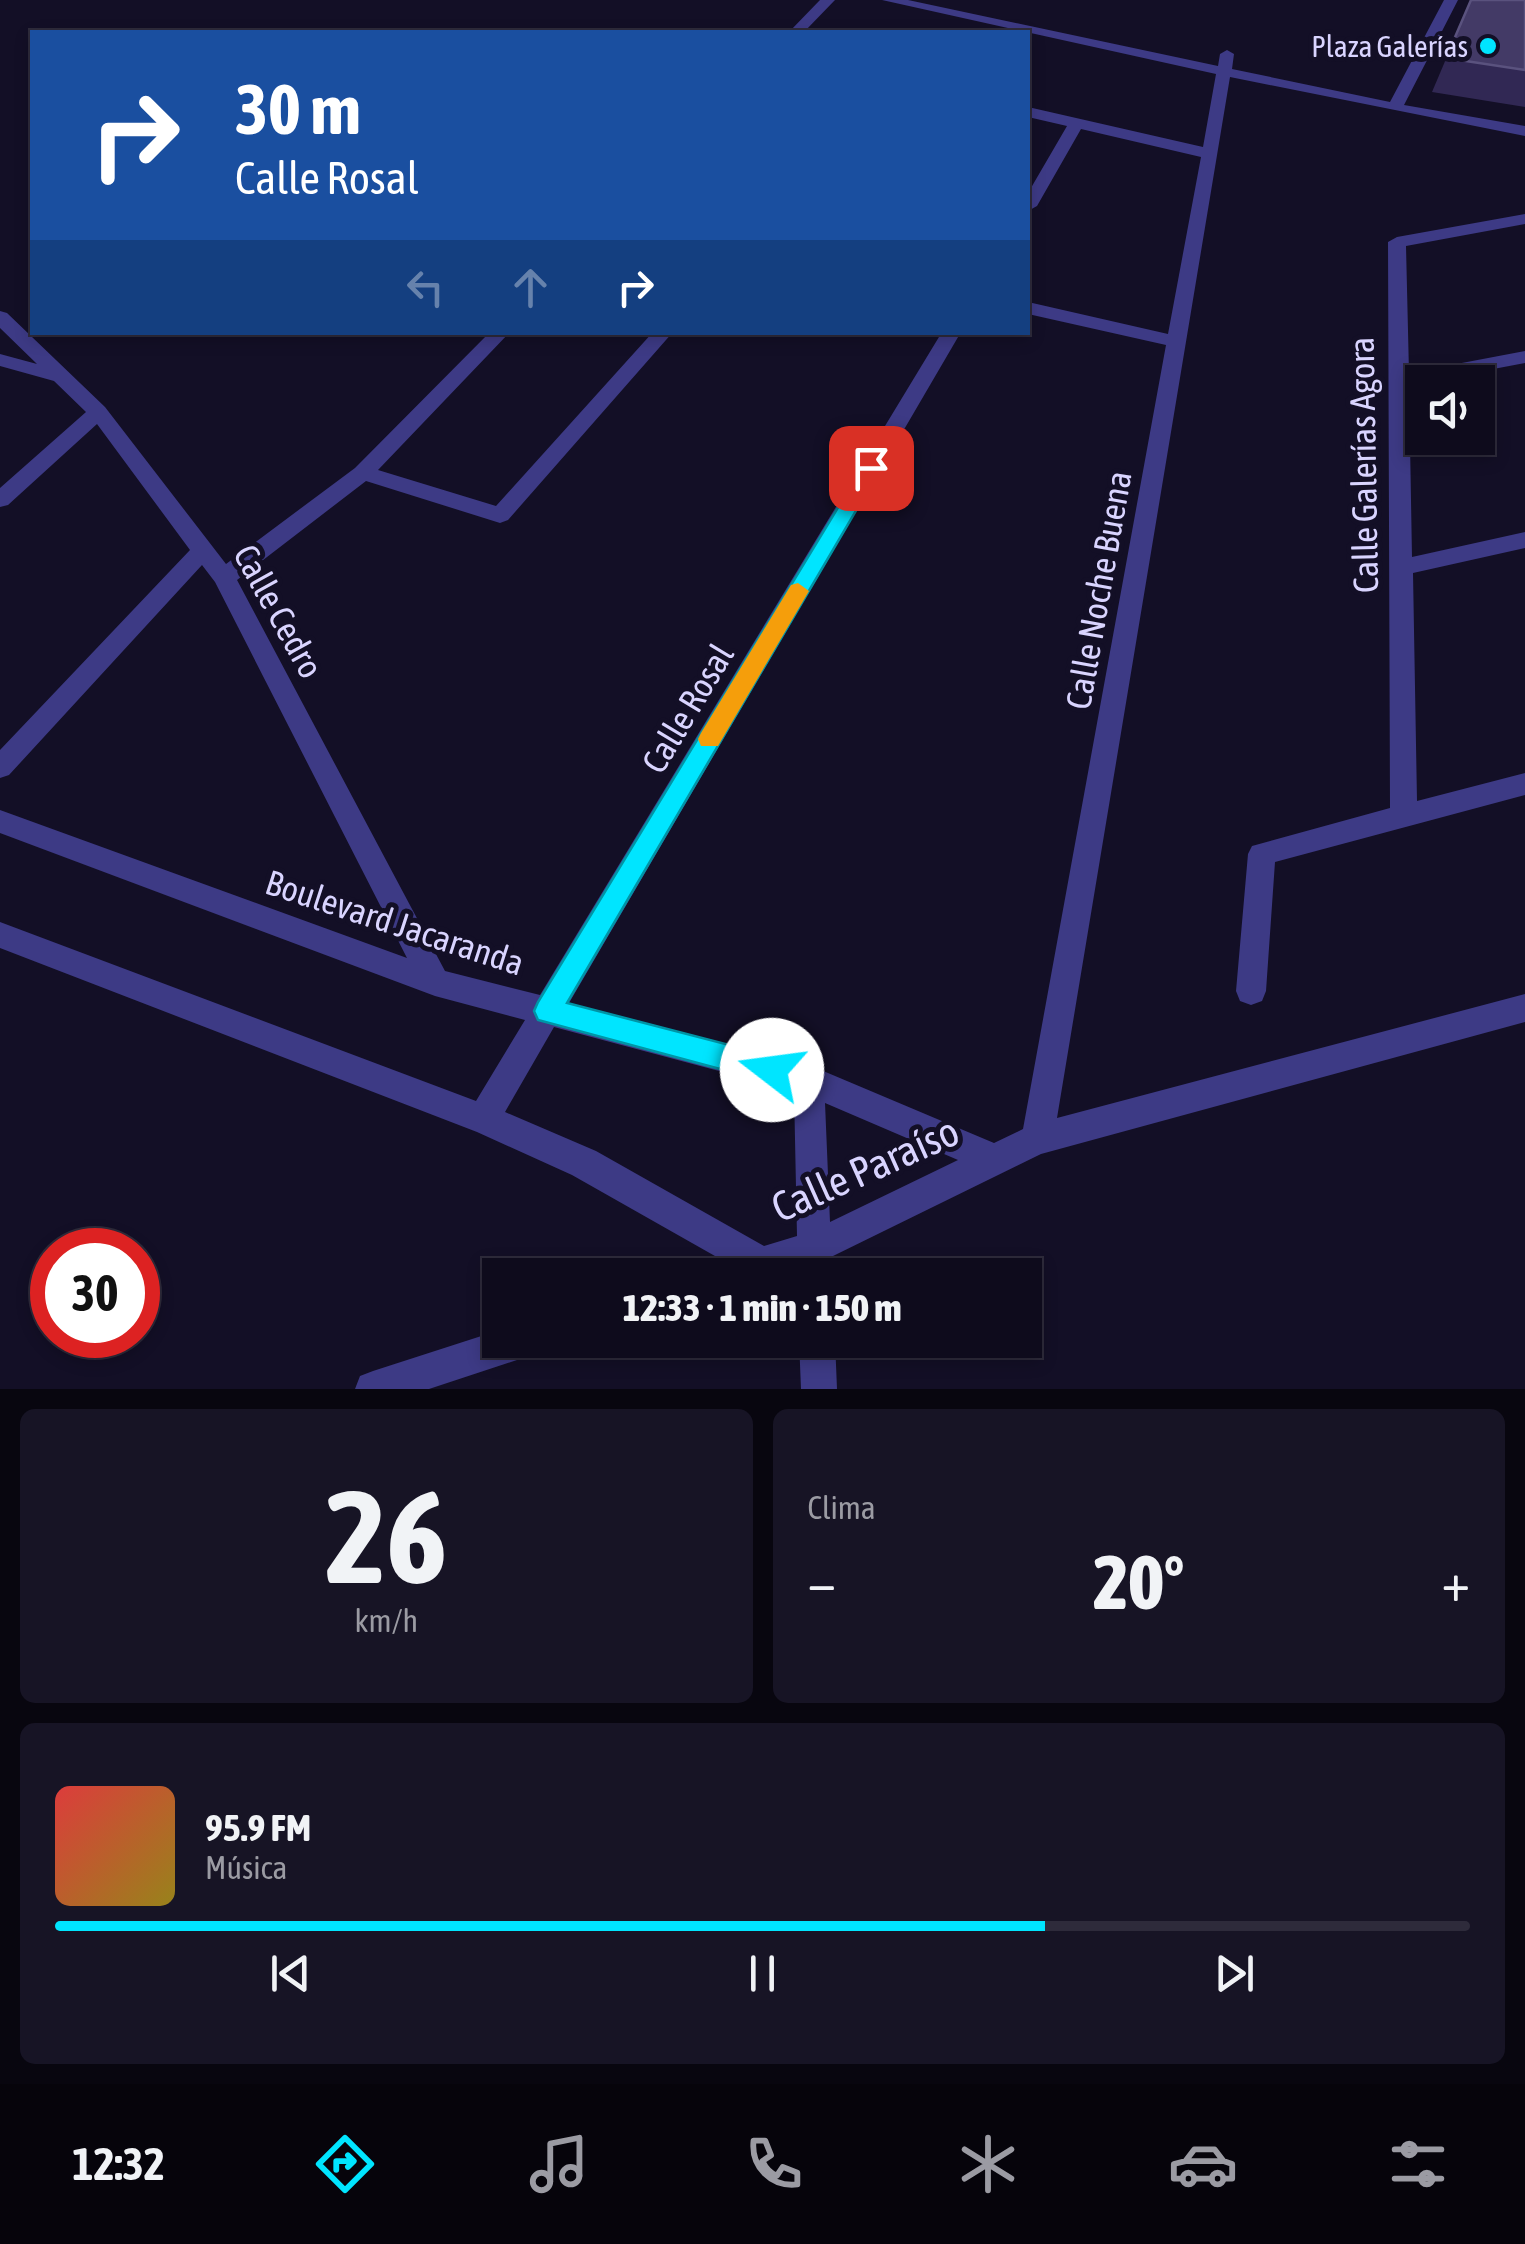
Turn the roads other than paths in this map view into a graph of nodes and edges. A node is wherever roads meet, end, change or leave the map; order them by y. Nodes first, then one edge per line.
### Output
1 (828, 0) edge
2 (889, 0) edge
3 (970, 0) edge
4 (1451, 0) edge
5 (1008, 8) dead end
6 (798, 30) edge
7 (1227, 57) junction
8 (1266, 63) dead end
9 (1399, 101) junction
10 (1030, 112) edge
11 (1525, 116) edge
12 (1077, 123) junction
13 (1525, 132) edge
14 (1210, 154) junction
15 (1030, 203) edge
16 (1525, 219) edge
17 (1030, 308) edge
18 (0, 317) edge
19 (498, 335) edge
20 (661, 335) edge
21 (950, 335) edge
22 (1176, 342) junction
23 (1525, 357) edge
24 (0, 360) edge
25 (66, 378) junction
26 (1399, 381) junction
27 (98, 412) junction
28 (363, 472) junction
29 (0, 500) edge
30 (1525, 540) edge
31 (205, 548) junction
32 (1402, 567) junction
33 (224, 578) junction
34 (0, 768) edge
35 (1525, 784) edge
36 (1404, 816) junction
37 (0, 821) edge
38 (0, 935) edge
39 (435, 982) junction
40 (1251, 991) dead end
41 (1525, 1008) edge
42 (548, 1011) junction
43 (809, 1080) junction
44 (482, 1120) junction
45 (1037, 1139) junction
46 (996, 1160) junction
47 (751, 1258) edge
48 (815, 1258) edge
49 (820, 1258) edge
50 (482, 1354) edge
51 (817, 1358) edge
52 (373, 1389) edge
53 (818, 1389) edge

1 - 6 street
2 - 7 street
3 - 5 street
4 - 9 street
7 - 9 street
7 - 14 street, Calle Noche Buena
8 - 9 street
9 - 11 street
9 - 13 street
10 - 12 street
12 - 14 street
12 - 15 street
14 - 22 street, Calle Noche Buena
16 - 26 street, Calle Galerías Agora
17 - 22 street
18 - 25 street, Calle Cedro
19 - 28 street
20 - 28 street
21 - 42 street, Calle Rosal
22 - 45 street, Calle Noche Buena
23 - 26 street
24 - 25 street
25 - 27 street, Calle Cedro
26 - 32 street, Calle Galerías Agora
27 - 29 street
27 - 31 street, Calle Cedro
28 - 33 street
30 - 32 street
31 - 33 street, Calle Cedro
31 - 34 street
32 - 36 street, Calle Galerías Agora
33 - 39 street, Calle Cedro
35 - 36 street
36 - 40 street
37 - 39 street, Boulevard Jacaranda
38 - 44 street
39 - 42 street, Boulevard Jacaranda
41 - 45 street, Calle Paraíso
42 - 43 street, Boulevard Jacaranda
42 - 44 street, Calle Rosal
43 - 46 street, Boulevard Jacaranda
43 - 48 street
44 - 47 street
45 - 46 street, Calle Paraíso
46 - 49 street, Calle Paraíso
50 - 52 street
51 - 53 street

